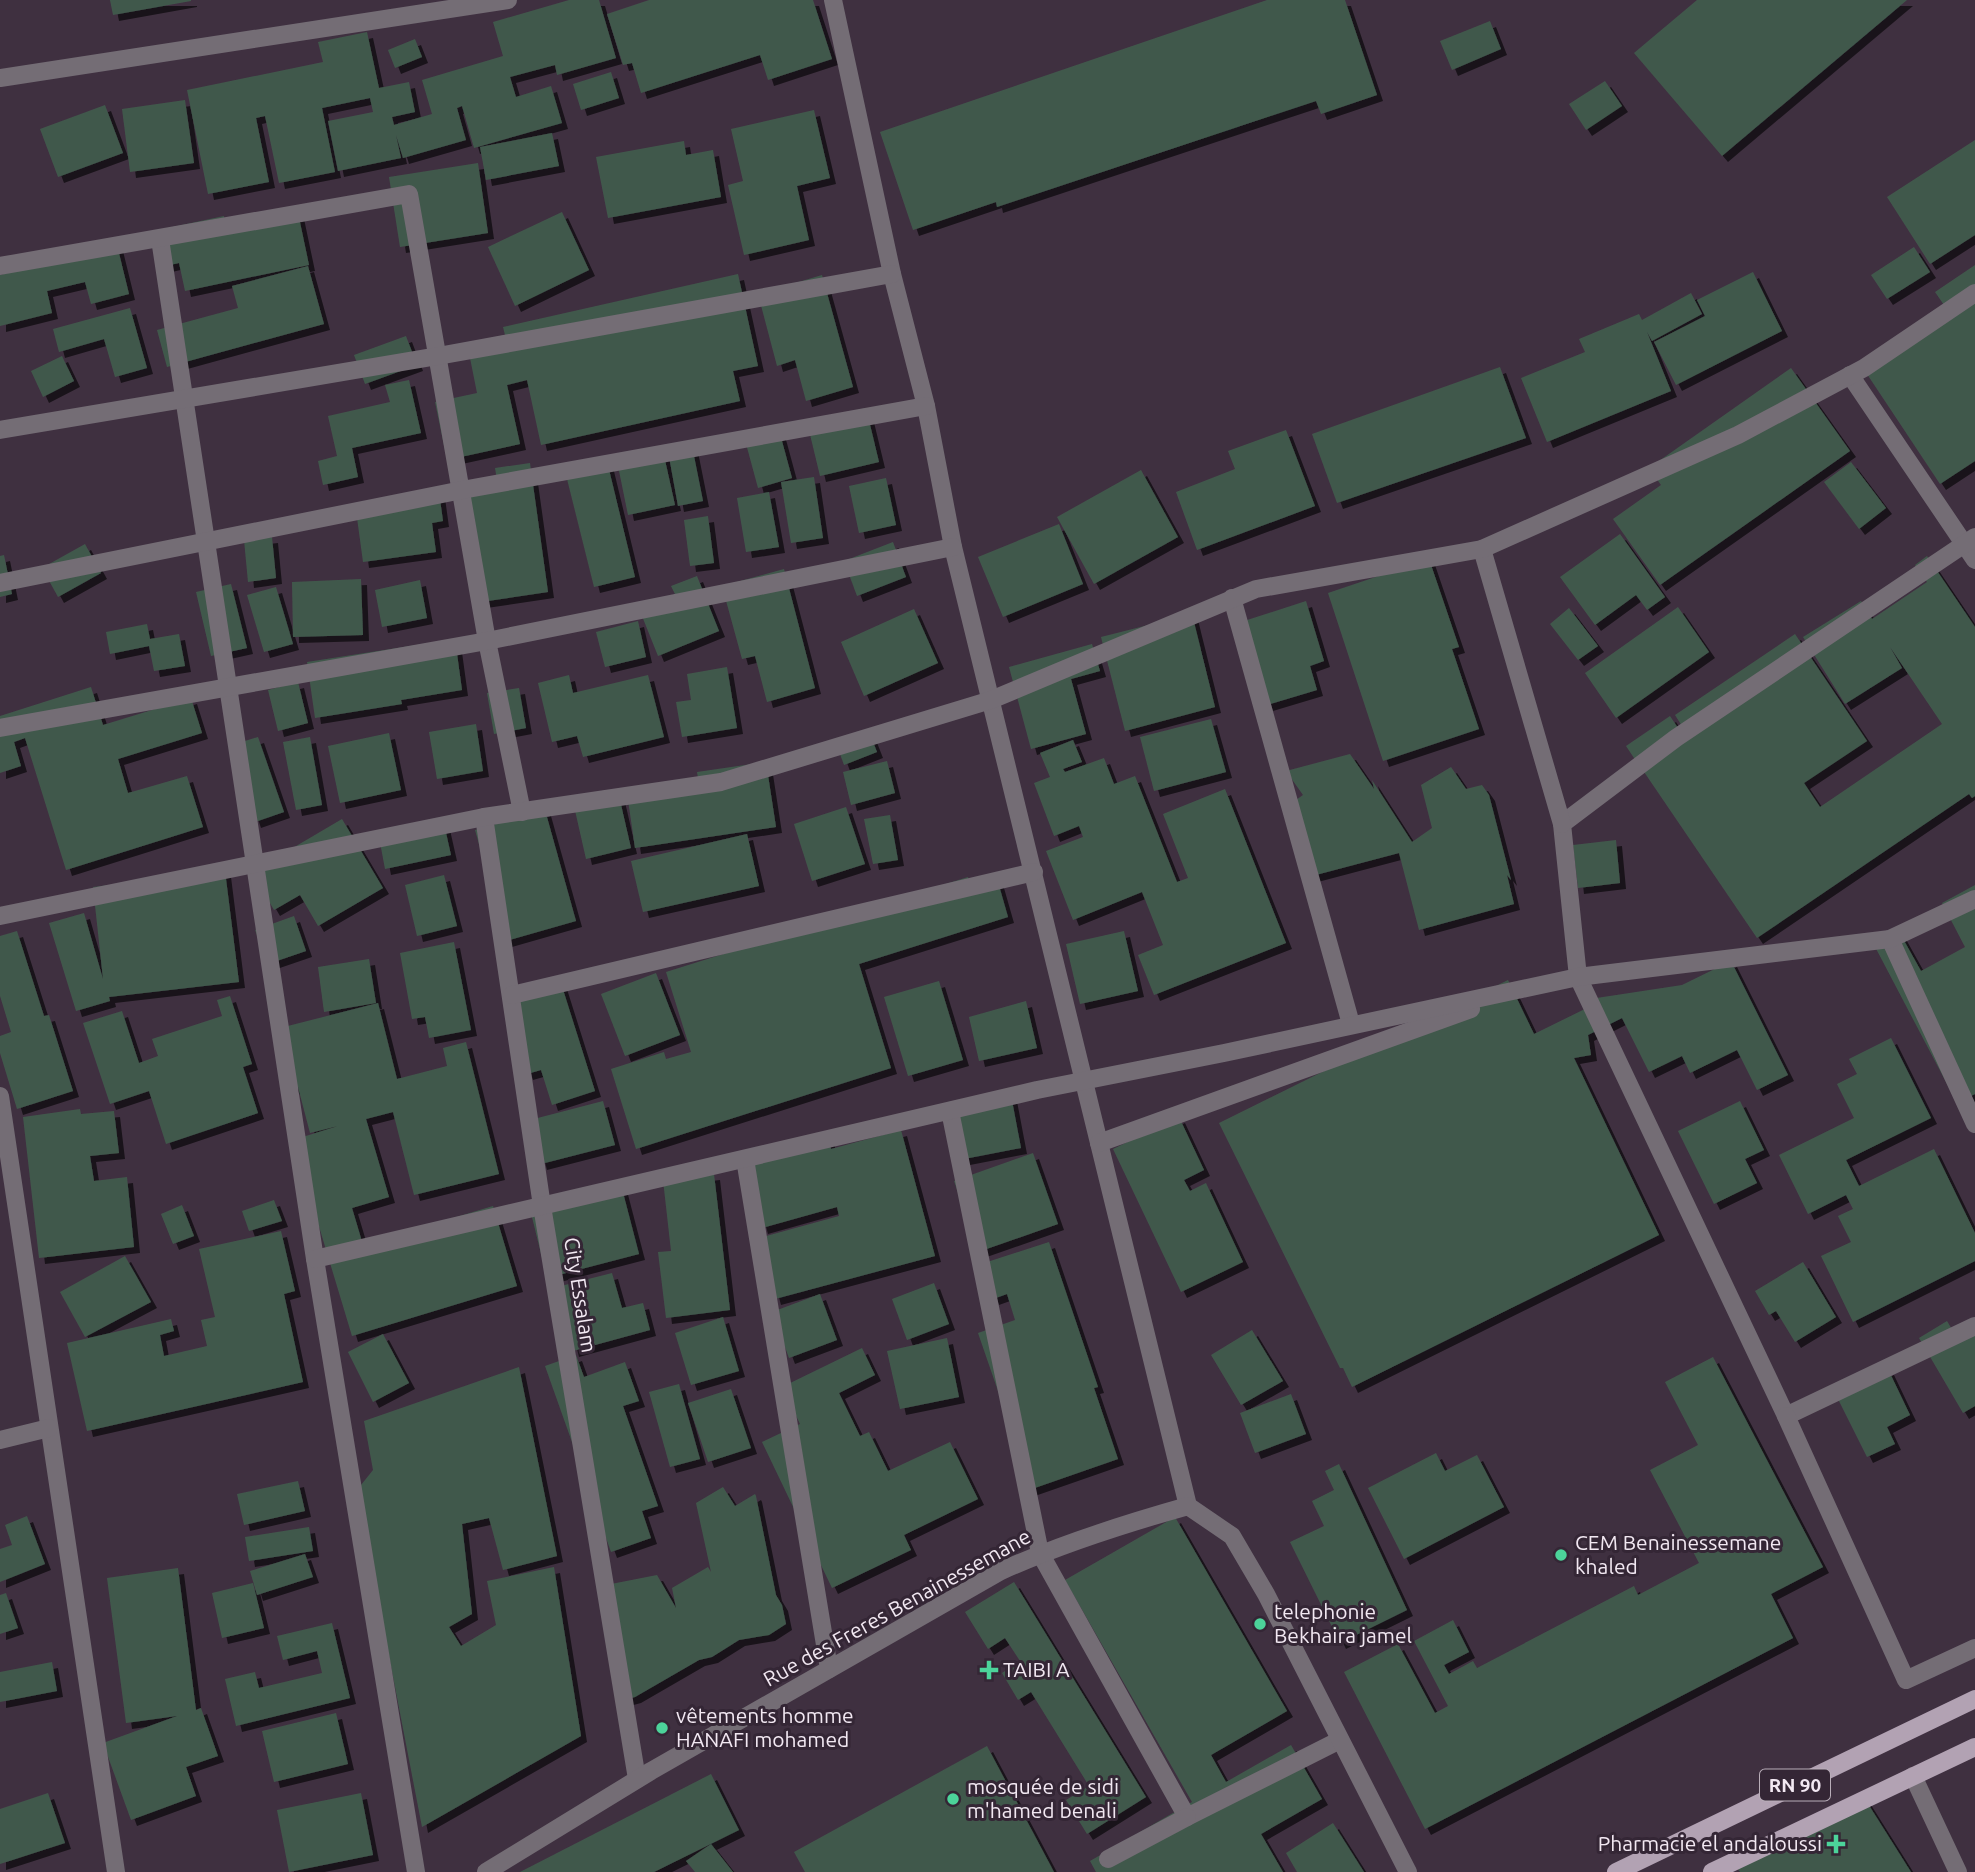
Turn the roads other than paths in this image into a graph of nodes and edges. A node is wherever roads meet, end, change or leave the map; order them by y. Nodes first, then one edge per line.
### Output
1 (509, 0) edge
2 (833, 0) edge
3 (473, 3) edge
4 (0, 78) edge
5 (160, 239) junction
6 (0, 266) edge
7 (892, 274) junction
8 (1975, 293) edge
9 (438, 356) junction
10 (1850, 375) junction
11 (185, 397) junction
12 (926, 406) junction
13 (0, 430) edge
14 (461, 490) junction
15 (1970, 541) edge
16 (206, 543) junction
17 (953, 547) junction
18 (1482, 549) junction
19 (1975, 561) edge
20 (0, 583) edge
21 (1232, 598) junction
22 (487, 642) junction
23 (229, 686) junction
24 (991, 700) junction
25 (0, 728) edge
26 (522, 812) junction
27 (484, 817) junction
28 (1562, 824) junction
29 (257, 864) junction
30 (1034, 872) junction
31 (1975, 899) edge
32 (0, 916) edge
33 (1890, 939) junction
34 (1578, 977) junction
35 (1532, 987) junction
36 (512, 995) junction
37 (1351, 1024) junction
38 (1084, 1080) junction
39 (0, 1096) edge
40 (950, 1111) junction
41 (1975, 1124) edge
42 (1099, 1143) junction
43 (745, 1158) junction
44 (542, 1206) junction
45 (315, 1259) junction
46 (1975, 1326) edge
47 (1786, 1416) junction
48 (49, 1428) junction
49 (0, 1440) edge
50 (1188, 1506) junction
51 (1040, 1553) junction
52 (1975, 1648) edge
53 (829, 1669) junction
54 (1975, 1699) edge
55 (1340, 1740) junction
56 (1975, 1746) edge
57 (1913, 1776) junction
58 (637, 1779) junction
59 (1187, 1817) junction
60 (1108, 1859) dead end
61 (116, 1872) edge
62 (416, 1872) edge
63 (486, 1872) edge
64 (1408, 1872) edge
65 (1616, 1872) edge
66 (1712, 1872) edge
67 (1958, 1872) edge

1 - 3 street
2 - 7 street
3 - 4 street
5 - 6 street
5 - 9 street
5 - 11 street
7 - 9 street
7 - 12 street
8 - 10 street
9 - 11 street
9 - 14 street
10 - 15 street
10 - 18 street
11 - 13 street
11 - 16 street
12 - 14 street
12 - 17 street
14 - 16 street
14 - 22 street
15 - 19 street
15 - 28 street
16 - 20 street
16 - 23 street
17 - 22 street
17 - 24 street
18 - 21 street
18 - 28 street
21 - 24 street
21 - 37 street
22 - 23 street
22 - 26 street
23 - 25 street
23 - 29 street
24 - 26 street
24 - 30 street
26 - 27 street
27 - 29 street
27 - 36 street, City Essalam
28 - 34 street
29 - 32 street
29 - 45 street
30 - 36 street
30 - 38 street
31 - 33 street
33 - 34 street
33 - 41 street
34 - 35 street
34 - 47 street
35 - 37 street
35 - 42 street
36 - 44 street, City Essalam
37 - 38 street
38 - 40 street
38 - 42 street
39 - 48 street
40 - 43 street
40 - 51 street
42 - 50 street
43 - 44 street
43 - 53 street
44 - 45 street
44 - 58 street, City Essalam
45 - 62 street
46 - 47 street
47 - 52 street
48 - 49 street
48 - 61 street
50 - 51 street, Rue des Freres Benainessemane
50 - 55 street
51 - 53 street, Rue des Freres Benainessemane
51 - 59 street
53 - 58 street, Rue des Freres Benainessemane
54 - 65 main road, RN 90
55 - 59 street
55 - 64 street
56 - 57 main road, RN 90
57 - 66 main road, RN 90
57 - 67 street
58 - 63 street, Rue des Freres Benainessemane
59 - 60 street

